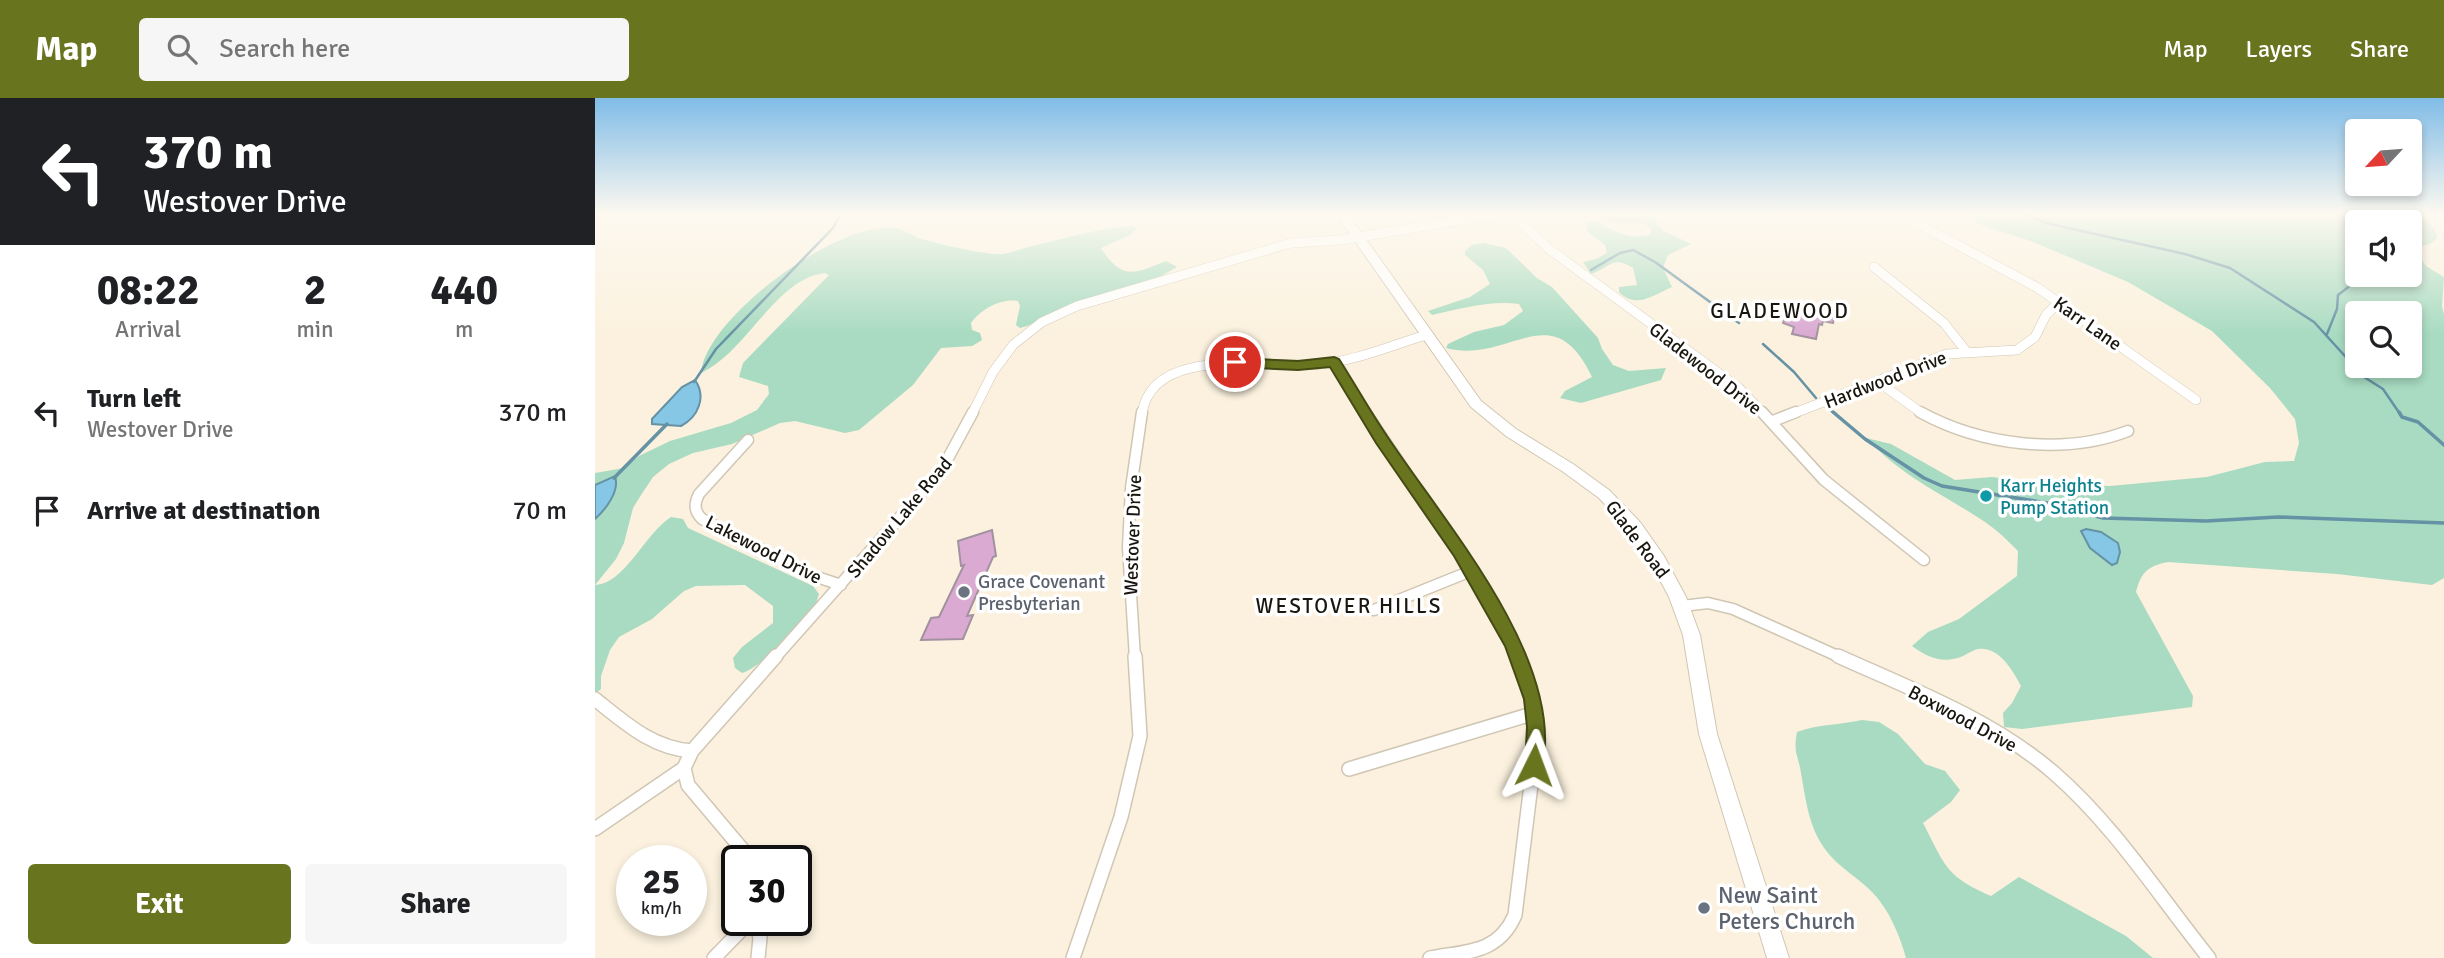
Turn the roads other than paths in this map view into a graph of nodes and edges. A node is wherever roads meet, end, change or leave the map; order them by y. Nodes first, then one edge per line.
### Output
1 (1248, 254) edge
2 (1370, 254) edge
3 (1556, 254) edge
4 (1976, 254) edge
5 (1874, 268) dead end
6 (2059, 302) junction
7 (1426, 335) junction
8 (1966, 351) junction
9 (1334, 362) junction
10 (1877, 381) junction
11 (2196, 400) dead end
12 (1773, 421) junction
13 (2128, 431) dead end
14 (748, 440) dead end
15 (1924, 560) dead end
16 (1471, 571) junction
17 (841, 585) junction
18 (1682, 606) junction
19 (1374, 610) dead end
20 (595, 699) edge
21 (1535, 713) junction
22 (692, 751) junction
23 (684, 768) junction
24 (1349, 769) dead end
25 (595, 830) edge
26 (739, 845) edge
27 (737, 936) edge
28 (759, 936) edge
29 (714, 958) edge
30 (758, 958) edge
31 (1073, 958) edge
32 (1430, 958) edge
33 (1778, 958) edge
34 (2209, 958) edge

1 - 17 street, Shadow Lake Road
2 - 7 street, Glade Road
3 - 12 street, Gladewood Drive
4 - 6 street, Karr Lane
5 - 8 street
6 - 8 street, Hardwood Drive
6 - 11 street, Karr Lane
7 - 9 street, Westover Drive
7 - 18 street, Glade Road
8 - 10 street, Hardwood Drive
9 - 16 street
9 - 31 street, Westover Drive
10 - 12 street, Hardwood Drive
10 - 13 street
12 - 15 street, Gladewood Drive
14 - 17 street, Lakewood Drive
16 - 19 street
16 - 21 street
17 - 22 street, Shadow Lake Road
18 - 33 street, Glade Road
18 - 34 street, Boxwood Drive
20 - 22 street
21 - 24 street
21 - 32 street
22 - 23 street, Shadow Lake Road
23 - 25 street
23 - 26 street
27 - 29 street
28 - 30 street

